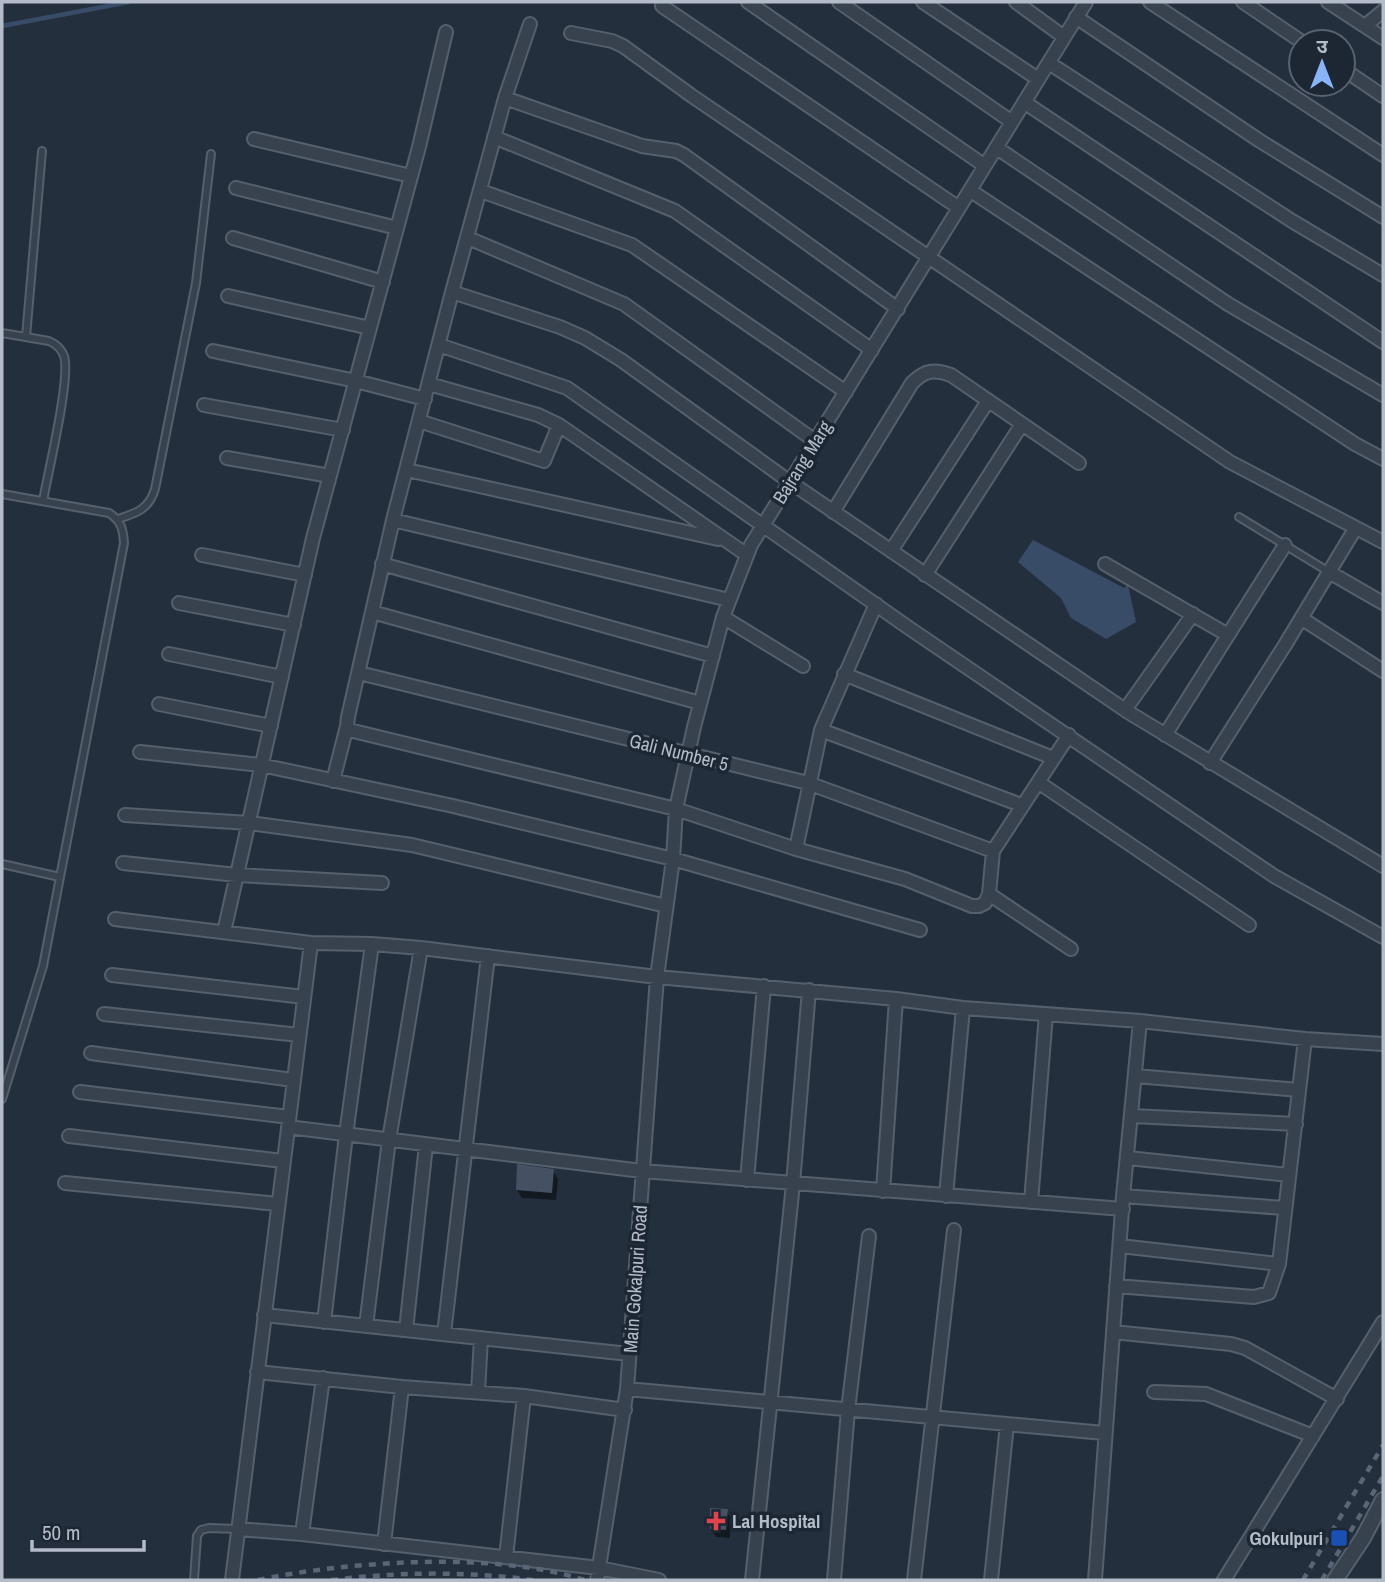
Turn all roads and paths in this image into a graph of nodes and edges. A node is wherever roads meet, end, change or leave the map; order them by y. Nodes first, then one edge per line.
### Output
1 (748, 2) edge
2 (839, 2) edge
3 (923, 2) edge
4 (1016, 2) edge
5 (1086, 2) edge
6 (1150, 2) edge
7 (1243, 2) edge
8 (1328, 2) edge
9 (662, 6) dead end
10 (1383, 11) edge
11 (1076, 17) junction
12 (530, 24) dead end
13 (1365, 26) junction
14 (446, 32) dead end
15 (1287, 32) edge
16 (571, 33) dead end
17 (1064, 37) junction
18 (1383, 38) edge
19 (1049, 62) junction
20 (1357, 78) edge
21 (1038, 79) junction
22 (1383, 96) edge
23 (505, 98) junction
24 (1024, 102) junction
25 (1012, 122) junction
26 (494, 137) junction
27 (254, 139) dead end
28 (997, 148) junction
29 (42, 151) dead end
30 (211, 154) dead end
31 (1383, 155) edge
32 (985, 166) junction
33 (411, 176) junction
34 (236, 188) dead end
35 (481, 191) junction
36 (971, 191) junction
37 (959, 208) junction
38 (1383, 217) edge
39 (397, 228) junction
40 (233, 238) dead end
41 (468, 238) junction
42 (928, 257) junction
43 (1383, 275) edge
44 (383, 282) junction
45 (452, 292) junction
46 (228, 296) dead end
47 (898, 309) junction
48 (370, 328) junction
49 (2, 333) edge
50 (26, 337) junction
51 (1383, 342) edge
52 (439, 345) junction
53 (213, 351) dead end
54 (872, 351) junction
55 (356, 381) junction
56 (429, 384) junction
57 (846, 392) junction
58 (1383, 395) edge
59 (425, 399) junction
60 (988, 401) junction
61 (204, 405) dead end
62 (419, 421) junction
63 (1022, 424) junction
64 (559, 425) junction
65 (343, 430) junction
66 (815, 441) junction
67 (227, 458) dead end
68 (1383, 459) edge
69 (1079, 463) dead end
70 (407, 470) junction
71 (330, 476) junction
72 (790, 482) junction
73 (2, 494) edge
74 (43, 501) junction
75 (833, 512) junction
76 (1239, 517) dead end
77 (118, 519) junction
78 (393, 520) junction
79 (763, 526) junction
80 (1355, 528) junction
81 (725, 541) junction
82 (1383, 542) edge
83 (1286, 545) junction
84 (891, 551) junction
85 (202, 555) dead end
86 (747, 555) junction
87 (382, 564) junction
88 (1105, 564) dead end
89 (1329, 572) junction
90 (305, 575) junction
91 (925, 575) junction
92 (729, 600) junction
93 (179, 603) dead end
94 (1383, 603) edge
95 (876, 604) junction
96 (372, 612) junction
97 (1193, 614) junction
98 (723, 617) junction
99 (1301, 618) junction
100 (294, 625) junction
101 (1228, 635) junction
102 (169, 654) dead end
103 (713, 656) junction
104 (803, 666) dead end
105 (1383, 671) edge
106 (359, 673) junction
107 (844, 674) junction
108 (282, 677) junction
109 (700, 703) junction
110 (159, 704) dead end
111 (1125, 710) junction
112 (271, 726) junction
113 (347, 726) junction
114 (821, 730) junction
115 (1069, 735) junction
116 (1165, 735) junction
117 (140, 752) dead end
118 (688, 755) junction
119 (1053, 758) junction
120 (1210, 762) junction
121 (262, 765) junction
122 (334, 780) junction
123 (1038, 782) junction
124 (808, 783) junction
125 (1021, 805) junction
126 (677, 810) junction
127 (125, 815) dead end
128 (249, 823) junction
129 (796, 849) junction
130 (993, 851) junction
131 (673, 859) junction
132 (123, 863) dead end
133 (2, 864) edge
134 (1383, 866) edge
135 (237, 875) junction
136 (60, 877) junction
137 (382, 883) dead end
138 (989, 894) junction
139 (666, 906) junction
140 (115, 919) dead end
141 (1249, 925) dead end
142 (920, 930) dead end
143 (224, 932) junction
144 (1383, 937) edge
145 (311, 943) junction
146 (372, 944) junction
147 (421, 948) junction
148 (1072, 949) dead end
149 (488, 956) junction
150 (112, 975) dead end
151 (657, 976) junction
152 (764, 986) junction
153 (810, 990) junction
154 (304, 996) junction
155 (896, 999) junction
156 (963, 1008) junction
157 (104, 1014) dead end
158 (1046, 1014) junction
159 (1140, 1021) junction
160 (299, 1035) junction
161 (1305, 1039) junction
162 (1383, 1044) edge
163 (91, 1053) dead end
164 (1136, 1076) junction
165 (293, 1080) junction
166 (1299, 1090) junction
167 (80, 1092) dead end
168 (2, 1099) edge
169 (1132, 1116) junction
170 (288, 1122) junction
171 (1296, 1124) junction
172 (346, 1135) junction
173 (69, 1136) dead end
174 (389, 1140) junction
175 (426, 1145) junction
176 (466, 1150) junction
177 (1128, 1158) junction
178 (284, 1161) junction
179 (642, 1171) junction
180 (1289, 1175) junction
181 (747, 1180) junction
182 (65, 1183) dead end
183 (793, 1184) junction
184 (883, 1191) junction
185 (946, 1196) junction
186 (1031, 1202) junction
187 (1123, 1202) junction
188 (278, 1204) junction
189 (1284, 1208) junction
190 (954, 1230) dead end
191 (869, 1236) dead end
192 (1120, 1247) junction
193 (1279, 1264) junction
194 (1116, 1286) junction
195 (264, 1315) junction
196 (324, 1322) junction
197 (1383, 1322) edge
198 (366, 1326) junction
199 (406, 1330) junction
200 (1113, 1332) junction
201 (444, 1334) junction
202 (481, 1338) junction
203 (629, 1354) junction
204 (257, 1372) junction
205 (323, 1378) junction
206 (402, 1387) junction
207 (627, 1389) junction
208 (478, 1392) junction
209 (1154, 1392) dead end
210 (524, 1396) junction
211 (1337, 1399) junction
212 (770, 1402) junction
213 (625, 1410) junction
214 (848, 1410) junction
215 (932, 1418) junction
216 (1007, 1424) junction
217 (1104, 1433) junction
218 (1313, 1436) junction
219 (1383, 1500) edge
220 (238, 1530) junction
221 (302, 1534) junction
222 (384, 1544) junction
223 (506, 1557) junction
224 (598, 1574) edge
225 (194, 1580) edge
226 (232, 1580) edge
227 (659, 1580) edge
228 (752, 1580) edge
229 (834, 1580) edge
230 (914, 1580) edge
231 (991, 1580) edge
232 (1095, 1580) edge
233 (1224, 1580) edge
234 (1335, 1580) edge

1 - 32 street
2 - 25 street
3 - 21 street
4 - 17 street
5 - 11 street, Bajrang Marg
6 - 31 street
7 - 15 street
8 - 13 street
9 - 37 street
10 - 13 street
11 - 17 street, Bajrang Marg
11 - 38 street
12 - 23 street
13 - 18 street
14 - 33 street
16 - 42 street
17 - 19 street, Bajrang Marg
19 - 21 street, Bajrang Marg
19 - 43 street
20 - 22 street
21 - 24 street, Bajrang Marg
23 - 26 street
23 - 47 street
24 - 25 street, Bajrang Marg
24 - 51 street
25 - 28 street, Bajrang Marg
26 - 35 street
26 - 54 street
27 - 33 street
28 - 32 street, Bajrang Marg
28 - 58 street
29 - 50 lane
30 - 77 lane
32 - 36 street, Bajrang Marg
33 - 39 street
34 - 39 street
35 - 41 street
35 - 57 street
36 - 37 street, Bajrang Marg
36 - 68 street
37 - 42 street, Bajrang Marg
39 - 44 street
40 - 44 street
41 - 45 street
41 - 66 street
42 - 47 street, Bajrang Marg
42 - 80 street
44 - 48 street
45 - 52 street
45 - 72 street
46 - 48 street
47 - 54 street, Bajrang Marg
48 - 55 street
49 - 50 lane
50 - 74 lane
52 - 56 street
52 - 79 street
53 - 55 street
54 - 57 street, Bajrang Marg
55 - 59 street
55 - 65 street
56 - 59 street
56 - 64 street
57 - 66 street, Bajrang Marg
59 - 62 street
60 - 63 street
60 - 75 street
60 - 84 street
61 - 65 street
62 - 64 street
62 - 70 street
63 - 69 street
63 - 91 street
64 - 81 street
65 - 71 street
66 - 72 street, Bajrang Marg
67 - 71 street
70 - 78 street
70 - 81 street
71 - 90 street
72 - 75 street
72 - 79 street, Bajrang Marg
73 - 74 lane
74 - 77 lane
75 - 84 street
76 - 83 lane
77 - 136 lane
78 - 87 street
78 - 92 street
79 - 86 street, Bajrang Marg
79 - 95 street
80 - 82 street
80 - 89 street
81 - 86 street
83 - 89 lane
83 - 101 street
84 - 91 street
85 - 90 street
86 - 92 street, Bajrang Marg
87 - 96 street
87 - 103 street
88 - 97 street
89 - 94 street
89 - 99 street
90 - 100 street
91 - 111 street
92 - 98 street, Bajrang Marg
93 - 100 street
95 - 107 street
95 - 115 street
96 - 106 street
96 - 109 street
97 - 101 street
97 - 111 street
98 - 103 street, Bajrang Marg
98 - 104 street
99 - 105 street
99 - 120 street
100 - 108 street
101 - 116 street
102 - 108 street
103 - 109 street, Bajrang Marg
106 - 113 street
106 - 118 street, Gali Number 5
107 - 114 street
107 - 119 street
108 - 112 street
109 - 118 street, Bajrang Marg
110 - 112 street
111 - 116 street
112 - 121 street
113 - 122 street
113 - 126 street
114 - 124 street
114 - 125 street
115 - 119 street
115 - 144 street
116 - 120 street
117 - 121 street
118 - 124 street, Gali Number 5
118 - 126 street, Bajrang Marg
119 - 123 street
120 - 134 street
121 - 122 street
121 - 128 street
122 - 131 street
123 - 125 street
123 - 141 street
124 - 129 street
124 - 130 street, Gali Number 5
125 - 130 street
126 - 129 street
126 - 131 street, Bajrang Marg
127 - 128 street
128 - 135 street
128 - 139 street
129 - 138 street
130 - 138 street
131 - 139 street, Bajrang Marg
131 - 142 street
132 - 135 street
133 - 136 lane
135 - 137 street
135 - 143 street
136 - 168 lane
138 - 148 street
139 - 151 street, Bajrang Marg
140 - 143 street
143 - 145 street
145 - 146 street
145 - 154 street
146 - 147 street
146 - 172 street
147 - 149 street
147 - 174 street
149 - 151 street
149 - 176 street
150 - 154 street
151 - 152 street
151 - 179 street, Main Gokalpuri Road
152 - 153 street
152 - 181 street
153 - 155 street
153 - 183 street
154 - 160 street
155 - 156 street
155 - 184 street
156 - 158 street
156 - 185 street
157 - 160 street
158 - 159 street
158 - 186 street
159 - 161 street
159 - 164 street
160 - 165 street
161 - 162 street
161 - 166 street
163 - 165 street
164 - 166 street
164 - 169 street
165 - 170 street
166 - 171 street
167 - 170 street
169 - 171 street
169 - 177 street
170 - 172 street
170 - 178 street
171 - 180 street
172 - 174 street
172 - 196 street
173 - 178 street
174 - 175 street
174 - 198 street
175 - 176 street
175 - 199 street
176 - 179 street
176 - 201 street
177 - 180 street
177 - 187 street
178 - 188 street
179 - 181 street
179 - 203 street, Main Gokalpuri Road
180 - 189 street
181 - 183 street
182 - 188 street
183 - 184 street
183 - 212 street
184 - 185 street
185 - 186 street
186 - 187 street
187 - 189 street
187 - 192 street
188 - 195 street
189 - 193 street
190 - 215 street
191 - 214 street
192 - 193 street
192 - 194 street
193 - 194 street
194 - 200 street
195 - 196 street
195 - 204 street
196 - 198 street
197 - 211 street
198 - 199 street
199 - 201 street
200 - 211 street
200 - 217 street
201 - 202 street
202 - 203 street
202 - 208 street
203 - 207 street, Main Gokalpuri Road
204 - 205 street
204 - 220 street
205 - 206 street
205 - 221 street
206 - 208 street
206 - 222 street
207 - 212 street
207 - 213 street, Main Gokalpuri Road
208 - 210 street
209 - 218 street
210 - 213 street
210 - 223 street
211 - 218 street
212 - 214 street
212 - 228 street
213 - 224 street, Main Gokalpuri Road
214 - 215 street
214 - 229 street
215 - 216 street
215 - 230 street
216 - 217 street
216 - 231 street
217 - 232 street
218 - 233 street
219 - 234 street
220 - 221 street
220 - 225 lane
220 - 226 street
221 - 222 street
222 - 223 street
223 - 224 street
224 - 227 street

